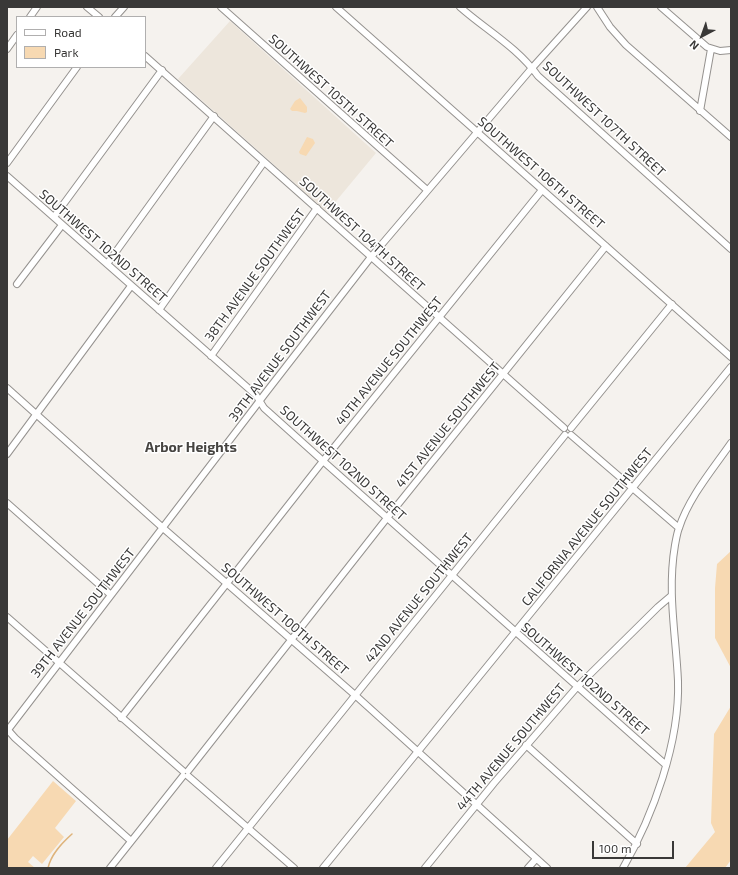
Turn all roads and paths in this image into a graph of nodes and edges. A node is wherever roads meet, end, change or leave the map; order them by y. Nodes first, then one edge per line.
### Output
1 (37, 7) edge
2 (88, 7) edge
3 (124, 7) edge
4 (220, 7) edge
5 (336, 7) edge
6 (460, 7) edge
7 (585, 7) edge
8 (597, 7) edge
9 (661, 7) edge
10 (31, 16) edge
11 (98, 16) edge
12 (117, 16) edge
13 (16, 36) edge
14 (7, 49) edge
15 (711, 49) junction
16 (731, 50) edge
17 (146, 57) edge
18 (76, 68) edge
19 (532, 68) junction
20 (162, 70) junction
21 (700, 110) junction
22 (214, 116) junction
23 (477, 132) junction
24 (731, 137) edge
25 (7, 162) edge
26 (264, 162) junction
27 (7, 176) edge
28 (427, 190) junction
29 (542, 190) junction
30 (317, 208) junction
31 (54, 217) junction
32 (62, 225) junction
33 (606, 246) junction
34 (731, 249) edge
35 (371, 257) junction
36 (107, 264) junction
37 (17, 284) dead end
38 (131, 286) junction
39 (672, 304) junction
40 (159, 310) junction
41 (439, 317) junction
42 (211, 356) junction
43 (731, 357) edge
44 (731, 367) edge
45 (504, 374) junction
46 (7, 388) edge
47 (259, 401) junction
48 (36, 414) junction
49 (568, 431) junction
50 (731, 442) edge
51 (7, 454) edge
52 (323, 461) junction
53 (631, 488) junction
54 (7, 503) edge
55 (387, 518) junction
56 (163, 528) junction
57 (679, 528) junction
58 (452, 575) junction
59 (226, 583) junction
60 (111, 595) junction
61 (671, 596) junction
62 (7, 617) edge
63 (516, 632) junction
64 (291, 639) junction
65 (59, 662) junction
66 (577, 687) junction
67 (355, 696) junction
68 (121, 718) junction
69 (7, 730) edge
70 (526, 745) junction
71 (418, 752) junction
72 (666, 765) junction
73 (186, 774) junction
74 (476, 805) junction
75 (248, 828) junction
76 (131, 841) junction
77 (637, 844) junction
78 (536, 859) junction
79 (110, 868) edge
80 (216, 868) edge
81 (294, 868) edge
82 (323, 868) edge
83 (425, 868) edge
84 (528, 868) edge
85 (547, 868) edge
86 (623, 868) edge

1 - 10 street
2 - 11 street
3 - 12 street
4 - 28 street, SOUTHWEST 105TH STREET
5 - 23 street, SOUTHWEST 106TH STREET
6 - 19 street, SOUTHWEST 107TH STREET
7 - 19 street, 39TH AVENUE SOUTHWEST
8 - 21 street
9 - 15 street
13 - 14 street
15 - 16 street
15 - 21 street
17 - 20 street, SOUTHWEST 104TH STREET
18 - 25 street
19 - 23 street, 39TH AVENUE SOUTHWEST
19 - 34 street, SOUTHWEST 107TH STREET
20 - 22 street, SOUTHWEST 104TH STREET
20 - 31 street
21 - 24 street
22 - 26 street, SOUTHWEST 104TH STREET
22 - 36 street
23 - 28 street, 39TH AVENUE SOUTHWEST
23 - 29 street, SOUTHWEST 106TH STREET
26 - 30 street, SOUTHWEST 104TH STREET
26 - 40 street
27 - 31 street, SOUTHWEST 102ND STREET
28 - 35 street, 39TH AVENUE SOUTHWEST
29 - 33 street, SOUTHWEST 106TH STREET
29 - 41 street, 40TH AVENUE SOUTHWEST
30 - 35 street, SOUTHWEST 104TH STREET
30 - 42 street, 38TH AVENUE SOUTHWEST
31 - 32 street, SOUTHWEST 102ND STREET
32 - 36 street, SOUTHWEST 102ND STREET
32 - 37 street
33 - 39 street, SOUTHWEST 106TH STREET
33 - 45 street, 41ST AVENUE SOUTHWEST
35 - 41 street, SOUTHWEST 104TH STREET
35 - 47 street, 39TH AVENUE SOUTHWEST
36 - 38 street, SOUTHWEST 102ND STREET
38 - 40 street, SOUTHWEST 102ND STREET
38 - 48 street
39 - 43 street, SOUTHWEST 106TH STREET
39 - 49 street, 42ND AVENUE SOUTHWEST
40 - 42 street, SOUTHWEST 102ND STREET
41 - 45 street, SOUTHWEST 104TH STREET
41 - 52 street, 40TH AVENUE SOUTHWEST
42 - 47 street, SOUTHWEST 102ND STREET
44 - 53 street, CALIFORNIA AVENUE SOUTHWEST
45 - 49 street, SOUTHWEST 104TH STREET
45 - 55 street, 41ST AVENUE SOUTHWEST
46 - 48 street, SOUTHWEST 100TH STREET
47 - 52 street, SOUTHWEST 102ND STREET
47 - 56 street, 39TH AVENUE SOUTHWEST
48 - 51 street
48 - 56 street, SOUTHWEST 100TH STREET
49 - 53 street, SOUTHWEST 104TH STREET
49 - 58 street, 42ND AVENUE SOUTHWEST
50 - 57 street
52 - 55 street, SOUTHWEST 102ND STREET
52 - 59 street, 40TH AVENUE SOUTHWEST
53 - 57 street, SOUTHWEST 104TH STREET
53 - 63 street, CALIFORNIA AVENUE SOUTHWEST
54 - 60 street
55 - 58 street, SOUTHWEST 102ND STREET
55 - 64 street, 41ST AVENUE SOUTHWEST
56 - 59 street, SOUTHWEST 100TH STREET
56 - 60 street, 39TH AVENUE SOUTHWEST
57 - 61 street
58 - 63 street, SOUTHWEST 102ND STREET
58 - 67 street, 42ND AVENUE SOUTHWEST
59 - 64 street, SOUTHWEST 100TH STREET
59 - 68 street, 40TH AVENUE SOUTHWEST
60 - 65 street, 39TH AVENUE SOUTHWEST
61 - 66 street, 44TH AVENUE SOUTHWEST
61 - 72 street
62 - 65 street
63 - 66 street, SOUTHWEST 102ND STREET
63 - 71 street, CALIFORNIA AVENUE SOUTHWEST
64 - 67 street, SOUTHWEST 100TH STREET
64 - 73 street, 41ST AVENUE SOUTHWEST
65 - 68 street
65 - 69 street, 39TH AVENUE SOUTHWEST
66 - 70 street, 44TH AVENUE SOUTHWEST
66 - 72 street, SOUTHWEST 102ND STREET
67 - 71 street, SOUTHWEST 100TH STREET
67 - 75 street, 42ND AVENUE SOUTHWEST
68 - 73 street
69 - 76 street
70 - 74 street, 44TH AVENUE SOUTHWEST
70 - 77 street
71 - 74 street, SOUTHWEST 100TH STREET
71 - 82 street, CALIFORNIA AVENUE SOUTHWEST
72 - 77 street
73 - 75 street
73 - 76 street, 41ST AVENUE SOUTHWEST
74 - 78 street, SOUTHWEST 100TH STREET
74 - 83 street, 44TH AVENUE SOUTHWEST
75 - 80 street, 42ND AVENUE SOUTHWEST
75 - 81 street
76 - 79 street, 41ST AVENUE SOUTHWEST
77 - 86 street
78 - 84 street
78 - 85 street, SOUTHWEST 100TH STREET

